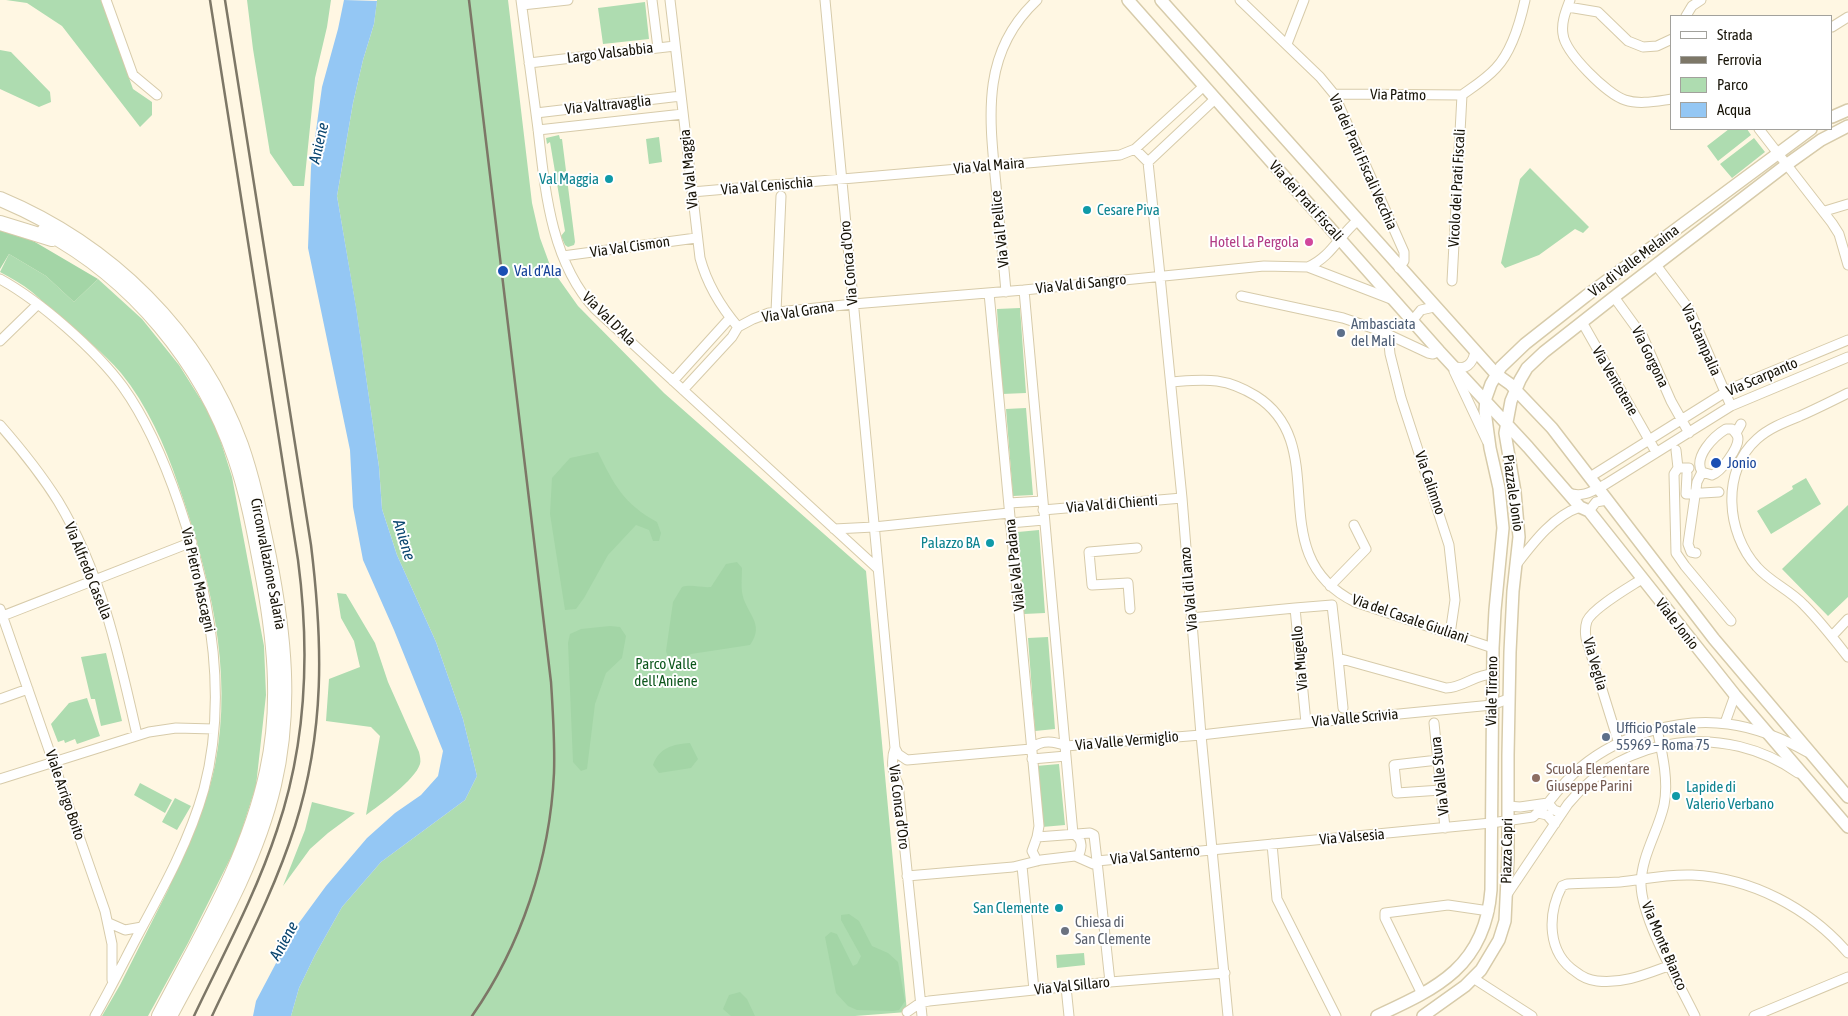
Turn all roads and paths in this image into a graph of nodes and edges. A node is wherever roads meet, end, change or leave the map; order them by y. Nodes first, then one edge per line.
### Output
1 (106, 0) edge
2 (568, 0) edge
3 (652, 0) edge
4 (670, 0) edge
5 (825, 0) edge
6 (1037, 0) edge
7 (1161, 0) edge
8 (1240, 0) edge
9 (1304, 0) edge
10 (1525, 0) edge
11 (1701, 0) edge
12 (1131, 1) edge
13 (522, 2) edge
14 (1569, 4) edge
15 (1686, 15) edge
16 (1848, 17) edge
17 (1833, 26) edge
18 (1670, 40) edge
19 (1287, 44) junction
20 (675, 46) junction
21 (658, 48) junction
22 (529, 63) junction
23 (1204, 86) junction
24 (1334, 94) junction
25 (1462, 95) junction
26 (157, 96) dead end
27 (681, 96) junction
28 (1215, 99) junction
29 (1670, 99) edge
30 (1848, 110) edge
31 (536, 113) junction
32 (683, 114) junction
33 (1833, 117) edge
34 (1848, 126) edge
35 (538, 130) junction
36 (1760, 130) edge
37 (1810, 130) edge
38 (1135, 149) junction
39 (1777, 153) junction
40 (1148, 162) junction
41 (1786, 165) junction
42 (994, 166) junction
43 (842, 180) junction
44 (692, 192) junction
45 (781, 196) dead end
46 (0, 200) edge
47 (1848, 204) edge
48 (0, 210) edge
49 (1825, 211) junction
50 (1357, 220) junction
51 (0, 223) edge
52 (696, 238) junction
53 (1340, 238) junction
54 (1844, 239) edge
55 (68, 245) junction
56 (563, 256) junction
57 (1402, 263) junction
58 (1656, 265) junction
59 (1848, 266) edge
60 (1308, 267) junction
61 (1160, 276) junction
62 (0, 279) edge
63 (1452, 281) dead end
64 (1024, 290) junction
65 (1006, 292) junction
66 (989, 293) junction
67 (1240, 296) dead end
68 (1614, 297) junction
69 (1393, 300) junction
70 (853, 304) junction
71 (37, 305) junction
72 (1434, 307) junction
73 (776, 312) junction
74 (730, 318) junction
75 (1412, 321) junction
76 (1582, 322) junction
77 (738, 327) junction
78 (1388, 334) junction
79 (1848, 340) edge
80 (0, 341) edge
81 (1475, 351) junction
82 (1439, 352) junction
83 (1848, 357) edge
84 (1452, 366) junction
85 (1496, 374) junction
86 (673, 381) junction
87 (1171, 382) junction
88 (684, 390) junction
89 (1516, 390) junction
90 (1724, 393) junction
91 (1848, 393) edge
92 (1485, 402) junction
93 (1731, 406) junction
94 (1680, 419) junction
95 (1506, 423) junction
96 (1741, 424) dead end
97 (0, 425) edge
98 (1736, 432) junction
99 (1689, 433) junction
100 (1648, 440) junction
101 (1490, 448) junction
102 (1676, 450) dead end
103 (1656, 452) junction
104 (1678, 468) junction
105 (1702, 472) junction
106 (1590, 477) junction
107 (1598, 487) junction
108 (1567, 492) junction
109 (1719, 492) dead end
110 (1695, 494) junction
111 (1182, 498) junction
112 (1607, 500) junction
113 (1009, 503) junction
114 (1043, 506) junction
115 (1584, 509) junction
116 (1010, 514) junction
117 (1044, 520) junction
118 (1010, 523) junction
119 (1354, 525) dead end
120 (874, 527) junction
121 (834, 529) junction
122 (192, 542) junction
123 (1138, 548) dead end
124 (1696, 553) dead end
125 (1501, 560) joint
126 (1516, 565) junction
127 (877, 568) junction
128 (1642, 579) junction
129 (95, 581) junction
130 (1330, 586) junction
131 (1295, 608) junction
132 (1130, 609) dead end
133 (1, 614) edge
134 (1191, 618) junction
135 (1848, 619) edge
136 (1731, 621) dead end
137 (1450, 634) junction
138 (1832, 636) junction
139 (1493, 648) junction
140 (1848, 657) edge
141 (1338, 658) junction
142 (1493, 674) junction
143 (28, 689) junction
144 (1735, 695) junction
145 (0, 699) edge
146 (1508, 699) junction
147 (1492, 705) junction
148 (1343, 708) dead end
149 (1306, 723) junction
150 (1434, 723) dead end
151 (1725, 723) junction
152 (214, 729) junction
153 (1657, 729) junction
154 (137, 735) junction
155 (1201, 735) junction
156 (1768, 735) junction
157 (1619, 744) junction
158 (1661, 746) junction
159 (895, 748) junction
160 (1031, 749) junction
161 (1066, 751) junction
162 (1032, 759) junction
163 (1817, 759) junction
164 (907, 760) junction
165 (1438, 760) junction
166 (53, 761) junction
167 (1804, 777) junction
168 (0, 778) edge
169 (898, 783) junction
170 (1441, 790) junction
171 (1848, 797) edge
172 (1548, 803) junction
173 (1508, 806) junction
174 (1562, 812) junction
175 (1538, 813) junction
176 (1508, 820) junction
177 (1846, 822) edge
178 (1491, 823) junction
179 (1555, 824) junction
180 (1445, 828) junction
181 (1073, 834) junction
182 (1037, 837) junction
183 (1272, 844) junction
184 (1213, 850) junction
185 (1078, 857) junction
186 (1037, 860) junction
187 (1096, 861) junction
188 (1022, 866) junction
189 (907, 876) junction
190 (1642, 879) junction
191 (1506, 896) junction
192 (1488, 911) junction
193 (109, 923) junction
194 (142, 927) junction
195 (1848, 953) edge
196 (1671, 965) junction
197 (1225, 973) junction
198 (1848, 977) edge
199 (1473, 978) junction
200 (1110, 982) junction
201 (112, 984) junction
202 (1066, 987) junction
203 (1034, 990) junction
204 (1422, 994) junction
205 (920, 1004) junction
206 (907, 1012) dead end
207 (168, 1015) edge
208 (95, 1016) edge
209 (922, 1016) edge
210 (1069, 1016) edge
211 (1228, 1016) edge
212 (1336, 1016) edge
213 (1377, 1016) edge
214 (1423, 1016) edge
215 (1532, 1016) edge
216 (1695, 1016) edge
217 (1754, 1016) edge

1 - 26 street
2 - 13 street
3 - 21 street
4 - 20 street, Via Val Maggia
5 - 43 street, Via Conca d'Oro
6 - 42 street, Via Val Pellice
7 - 50 main road, Via dei Prati Fiscali
8 - 19 street, Via dei Prati Fiscali Vecchia
9 - 19 street
10 - 25 street
11 - 15 street
12 - 23 main road, Via dei Prati Fiscali
13 - 22 street, Via Val D'Ala
14 - 18 street
14 - 29 street
16 - 17 street
19 - 24 street, Via dei Prati Fiscali Vecchia
20 - 21 street, Largo Valsabbia
20 - 27 street, Via Val Maggia
21 - 22 street, Largo Valsabbia
22 - 31 street, Via Val D'Ala
23 - 28 main road, Via dei Prati Fiscali
23 - 38 street, Via Val Maira
24 - 25 street, Via Patmo
24 - 57 street, Via dei Prati Fiscali Vecchia
25 - 63 street, Vicolo dei Prati Fiscali
27 - 31 street, Via Valtravaglia
27 - 32 street, Via Val Maggia
28 - 40 street
28 - 53 main road, Via dei Prati Fiscali
30 - 33 main road
31 - 35 street, Via Val D'Ala
32 - 35 street, Via Valtravaglia
32 - 44 street, Via Val Maggia
34 - 41 main road, Via di Valle Melaina
35 - 56 street, Via Val D'Ala
36 - 39 street
37 - 39 main road, Via di Valle Melaina
38 - 40 street
38 - 42 street, Via Val Maira
39 - 41 street
39 - 85 main road, Via di Valle Melaina
40 - 61 street, Via Val di Lanzo
41 - 49 street
41 - 58 main road, Via di Valle Melaina
42 - 43 street, Via Val Maira
42 - 65 street, Via Val Pellice
43 - 44 street, Via Val Cenischia
43 - 70 street, Via Conca d'Oro
44 - 52 street, Via Val Maggia
45 - 73 street
46 - 207 highway, Circonvallazione Salaria
47 - 49 street
48 - 55 highway, Circonvallazione Salaria
49 - 54 street
50 - 53 street
50 - 57 main road, Via dei Prati Fiscali
51 - 55 highway
52 - 56 street, Via Val Cismon
52 - 74 street, Via Val Maggia
53 - 60 street
53 - 69 main road, Via dei Prati Fiscali
54 - 59 street
55 - 207 highway, Circonvallazione Salaria
56 - 86 street, Via Val D'Ala
57 - 72 main road, Via dei Prati Fiscali
58 - 68 main road, Via di Valle Melaina
58 - 90 street, Via Stampalia
60 - 61 street, Via Val di Sangro
60 - 69 street, Via Val di Sangro
61 - 64 street, Via Val di Sangro
61 - 87 street, Via Val di Lanzo
62 - 71 street, Via Pietro Mascagni
64 - 65 street, Via Val di Sangro
64 - 114 street
65 - 66 street, Via Val di Sangro
66 - 70 street, Via Val di Sangro
66 - 113 street, Viale Val Padana
67 - 78 street
68 - 76 main road, Via di Valle Melaina
68 - 94 street, Via Gorgona
69 - 75 main road, Via dei Prati Fiscali
70 - 73 street, Via Val Grana
70 - 120 street, Via Conca d'Oro
71 - 80 street
71 - 122 street, Via Pietro Mascagni
72 - 75 street
72 - 81 main road, Via dei Prati Fiscali
73 - 77 street, Via Val Grana
74 - 77 street, Via Val Maggia
74 - 86 street
75 - 82 main road, Via dei Prati Fiscali
76 - 89 main road, Via di Valle Melaina
76 - 100 street, Via Ventotene
77 - 88 street, Via Val Grana
78 - 82 street
78 - 137 street, Via Calimno
79 - 90 street, Via Scarpanto
81 - 84 street
81 - 85 main road, Via dei Prati Fiscali
82 - 84 main road, Via dei Prati Fiscali
83 - 93 street, Via Scarpanto
84 - 92 main road, Via dei Prati Fiscali
84 - 101 street, Piazzale Jonio
85 - 89 main road
85 - 92 main road, Piazzale Jonio
86 - 88 street, Via Val D'Ala
87 - 111 street, Via Val di Lanzo
87 - 130 street, Via del Casale Giuliani
88 - 121 street, Via Val D'Ala
89 - 95 main road, Piazzale Jonio
89 - 106 main road, Viale Jonio
90 - 93 street, Via Stampalia
90 - 94 street, Via Scarpanto
91 - 138 street
92 - 95 main road
92 - 101 main road, Piazzale Jonio
93 - 99 street, Via Scarpanto
94 - 99 street
94 - 100 street, Via Scarpanto
95 - 108 main road, Viale Jonio
95 - 126 main road, Piazzale Jonio
96 - 98 street
97 - 129 street, Via Alfredo Casella
98 - 105 street
98 - 105 street
99 - 103 street, Via Scarpanto
100 - 103 street, Via Ventotene
100 - 106 street, Via Scarpanto
101 - 125 main road, Piazzale Jonio
102 - 104 street
103 - 107 street, Via Scarpanto
104 - 110 street
104 - 136 street
105 - 110 street
106 - 107 main road, Viale Jonio
107 - 108 street, Via Scarpanto
107 - 112 main road, Viale Jonio
108 - 115 main road, Viale Jonio
109 - 110 street
110 - 124 street
111 - 114 street, Via Val di Chienti
111 - 134 street, Via Val di Lanzo
112 - 115 street, Piazzale Jonio
112 - 163 main road, Viale Jonio
113 - 114 street, Via Val di Chienti
113 - 116 street, Viale Val Padana
114 - 117 street
115 - 126 street, Piazzale Jonio
115 - 128 main road, Viale Jonio
116 - 118 street, Viale Val Padana
116 - 120 street
117 - 118 street
117 - 161 street
118 - 160 street, Viale Val Padana
119 - 130 street
120 - 121 street
120 - 127 street, Via Conca d'Oro
121 - 127 street, Via Val D'Ala
122 - 129 street
122 - 152 street, Via Pietro Mascagni
123 - 132 street
125 - 139 main road, Viale Tirreno
126 - 146 main road, Viale Tirreno
127 - 159 street, Via Conca d'Oro
128 - 144 main road, Viale Jonio
128 - 157 street, Via Veglia
129 - 133 street
129 - 154 street, Via Alfredo Casella
130 - 137 street, Via del Casale Giuliani
131 - 134 street, Via Mugello
131 - 141 street
131 - 149 street, Via Mugello
133 - 143 street, Viale Arrigo Boito
134 - 155 street, Via Val di Lanzo
135 - 138 street
137 - 139 street, Via del Casale Giuliani
138 - 140 street
139 - 142 main road, Viale Tirreno
141 - 142 street
141 - 148 street
142 - 147 main road, Viale Tirreno
143 - 145 street
143 - 166 street, Viale Arrigo Boito
144 - 151 street
144 - 156 main road, Viale Jonio
146 - 147 street, Via Valle Scrivia
146 - 173 main road, Viale Tirreno
147 - 149 street, Via Valle Scrivia
147 - 178 main road, Viale Tirreno
149 - 155 street, Via Valle Scrivia
150 - 165 street, Via Valle Stura
151 - 153 street
151 - 156 street
152 - 154 street
152 - 194 street, Via Pietro Mascagni
153 - 157 street
153 - 158 street, Via Monte Bianco
154 - 166 street
155 - 161 street, Via Valle Vermiglio
155 - 184 street, Via Val di Lanzo
156 - 163 street
156 - 167 main road, Viale Jonio
157 - 172 street
158 - 167 street
158 - 174 street
158 - 190 street, Via Monte Bianco
159 - 164 street
159 - 169 street, Via Conca d'Oro
160 - 161 street, Via Valle Vermiglio
160 - 162 street, Viale Val Padana
160 - 164 street, Via Valle Vermiglio
161 - 162 street, Via Valle Vermiglio
161 - 181 street
162 - 182 street, Viale Val Padana
163 - 171 main road, Viale Jonio
164 - 169 street
165 - 170 street, Via Valle Stura
165 - 170 street
166 - 168 street
166 - 193 street, Viale Arrigo Boito
167 - 177 main road, Viale Jonio
169 - 189 street, Via Conca d'Oro
170 - 180 street, Via Valle Stura
172 - 173 street
172 - 174 street
172 - 175 street
173 - 176 main road, Piazza Capri
174 - 179 street
175 - 176 street, Via Valsesia
175 - 179 street
176 - 178 street, Via Valsesia
176 - 191 main road, Piazza Capri
178 - 180 street, Via Valsesia
178 - 192 main road, Piazza Capri
179 - 191 street
180 - 183 street, Via Valsesia
181 - 182 street
181 - 185 street
181 - 187 street
182 - 186 street, Viale Val Padana
183 - 184 street, Via Valsesia
183 - 212 street
184 - 187 street, Via Val Santerno
184 - 197 street, Via Val di Lanzo
185 - 186 street
185 - 187 street, Via Val Santerno
186 - 188 street
187 - 200 street
188 - 189 street
188 - 203 street
189 - 205 street, Via Conca d'Oro
190 - 195 street
190 - 196 street, Via Monte Bianco
190 - 196 street
191 - 199 main road
192 - 204 main road
192 - 204 street
193 - 194 street
193 - 201 street, Viale Arrigo Boito
194 - 201 street, Via Pietro Mascagni
196 - 216 street, Via Monte Bianco
197 - 200 street, Via Val Sillaro
197 - 211 street, Via Val di Lanzo
198 - 217 street
199 - 214 main road
199 - 215 street
200 - 202 street, Via Val Sillaro
201 - 208 street, Via Pietro Mascagni
202 - 203 street, Via Val Sillaro
202 - 210 street
203 - 205 street, Via Val Sillaro
204 - 213 main road
205 - 206 street
205 - 209 street, Via Conca d'Oro

